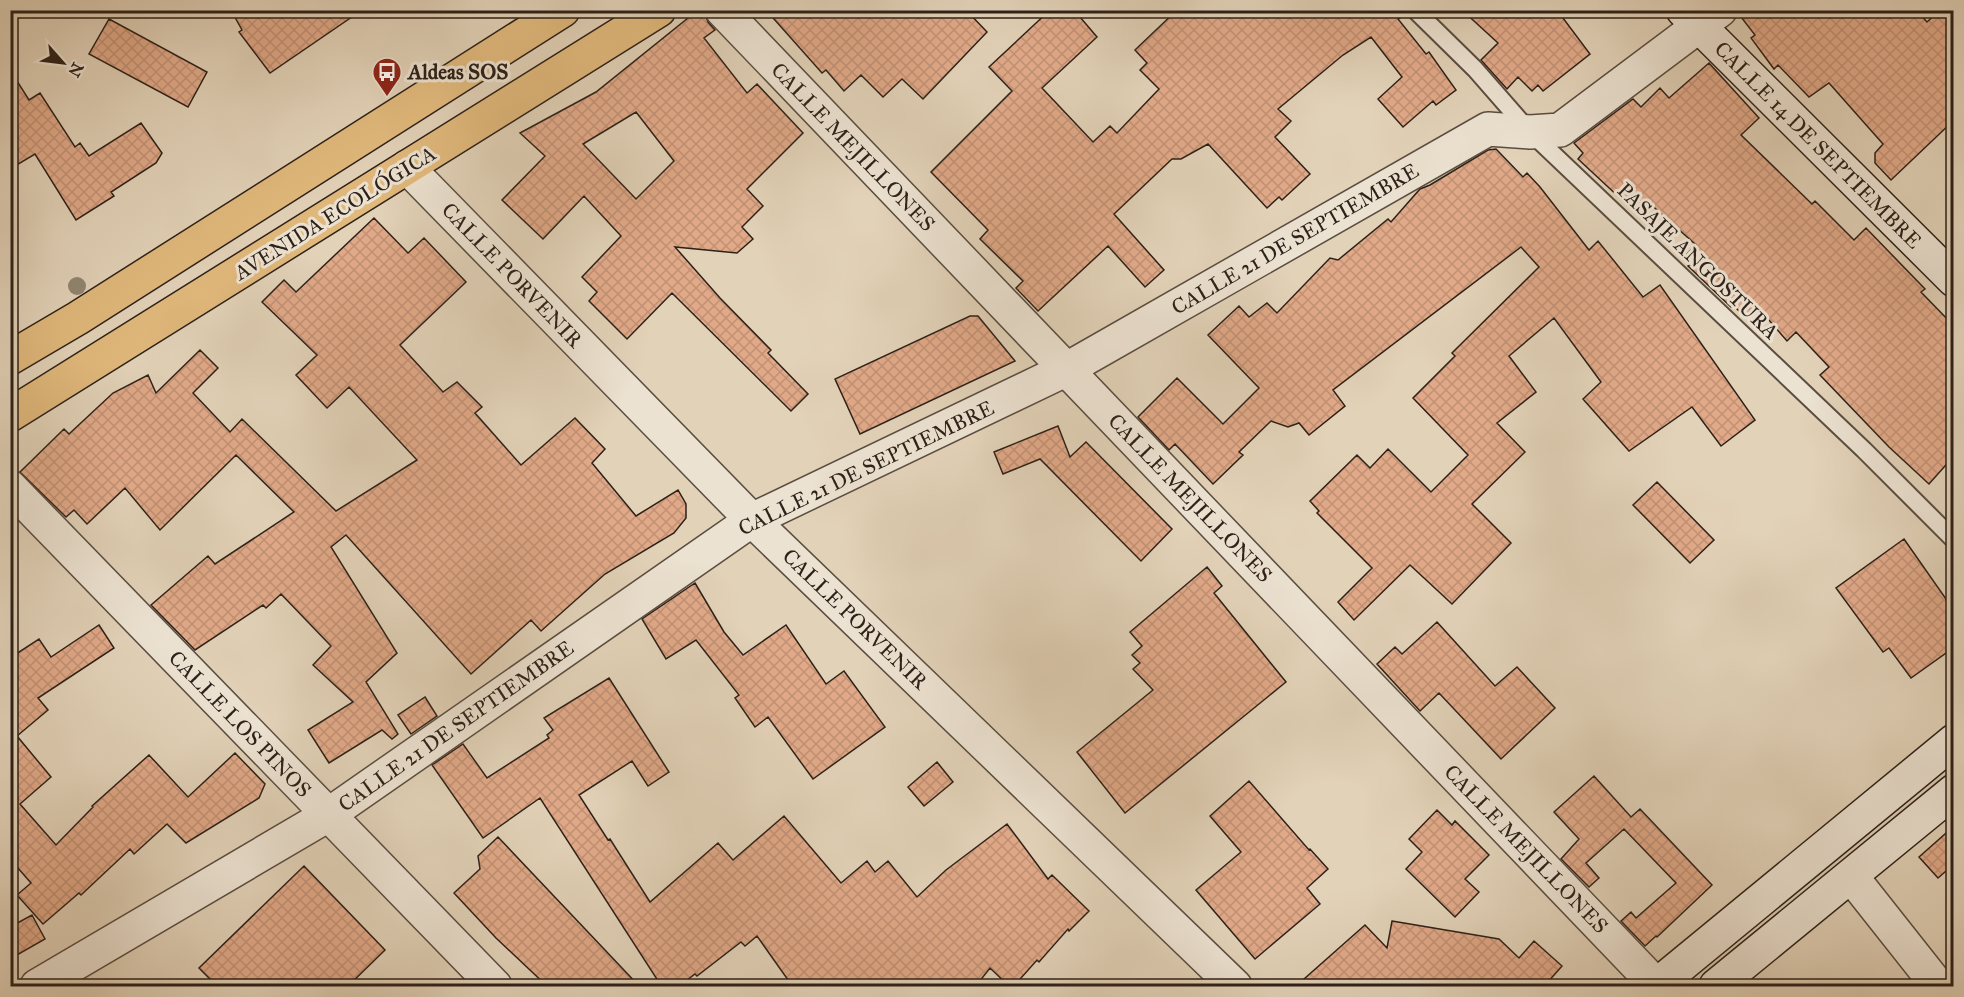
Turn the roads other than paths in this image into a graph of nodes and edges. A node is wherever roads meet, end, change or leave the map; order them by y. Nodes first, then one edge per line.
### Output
1 (563, 10) edge
2 (659, 10) edge
3 (722, 10) edge
4 (1415, 10) edge
5 (1701, 16) edge
6 (1530, 132) junction
7 (407, 167) junction
8 (1953, 280) edge
9 (10, 358) edge
10 (1067, 369) junction
11 (10, 415) edge
12 (10, 487) edge
13 (752, 520) junction
14 (1953, 540) edge
15 (1953, 741) edge
16 (1953, 791) edge
17 (328, 815) junction
18 (1851, 876) junction
19 (1656, 986) edge
20 (37, 987) edge
21 (495, 987) edge
22 (1235, 987) edge
23 (1716, 987) edge
24 (1938, 987) edge

1 - 9 main road
2 - 7 main road, AVENIDA ECOLÓGICA
3 - 10 street, CALLE MEJILLONES
4 - 6 lane, PASAJE ANGOSTURA
5 - 6 street, CALLE 21 DE SEPTIEMBRE
5 - 8 street, CALLE 14 DE SEPTIEMBRE
6 - 10 street, CALLE 21 DE SEPTIEMBRE
6 - 14 lane, PASAJE ANGOSTURA
7 - 11 main road, AVENIDA ECOLÓGICA
7 - 13 street, CALLE PORVENIR
10 - 13 street, CALLE 21 DE SEPTIEMBRE
10 - 19 street, CALLE MEJILLONES
12 - 17 street, CALLE LOS PINOS
13 - 17 street, CALLE 21 DE SEPTIEMBRE
13 - 22 street, CALLE PORVENIR
15 - 19 street
16 - 18 street
17 - 20 street, CALLE 21 DE SEPTIEMBRE
17 - 21 street, CALLE LOS PINOS
18 - 23 street
18 - 24 street

